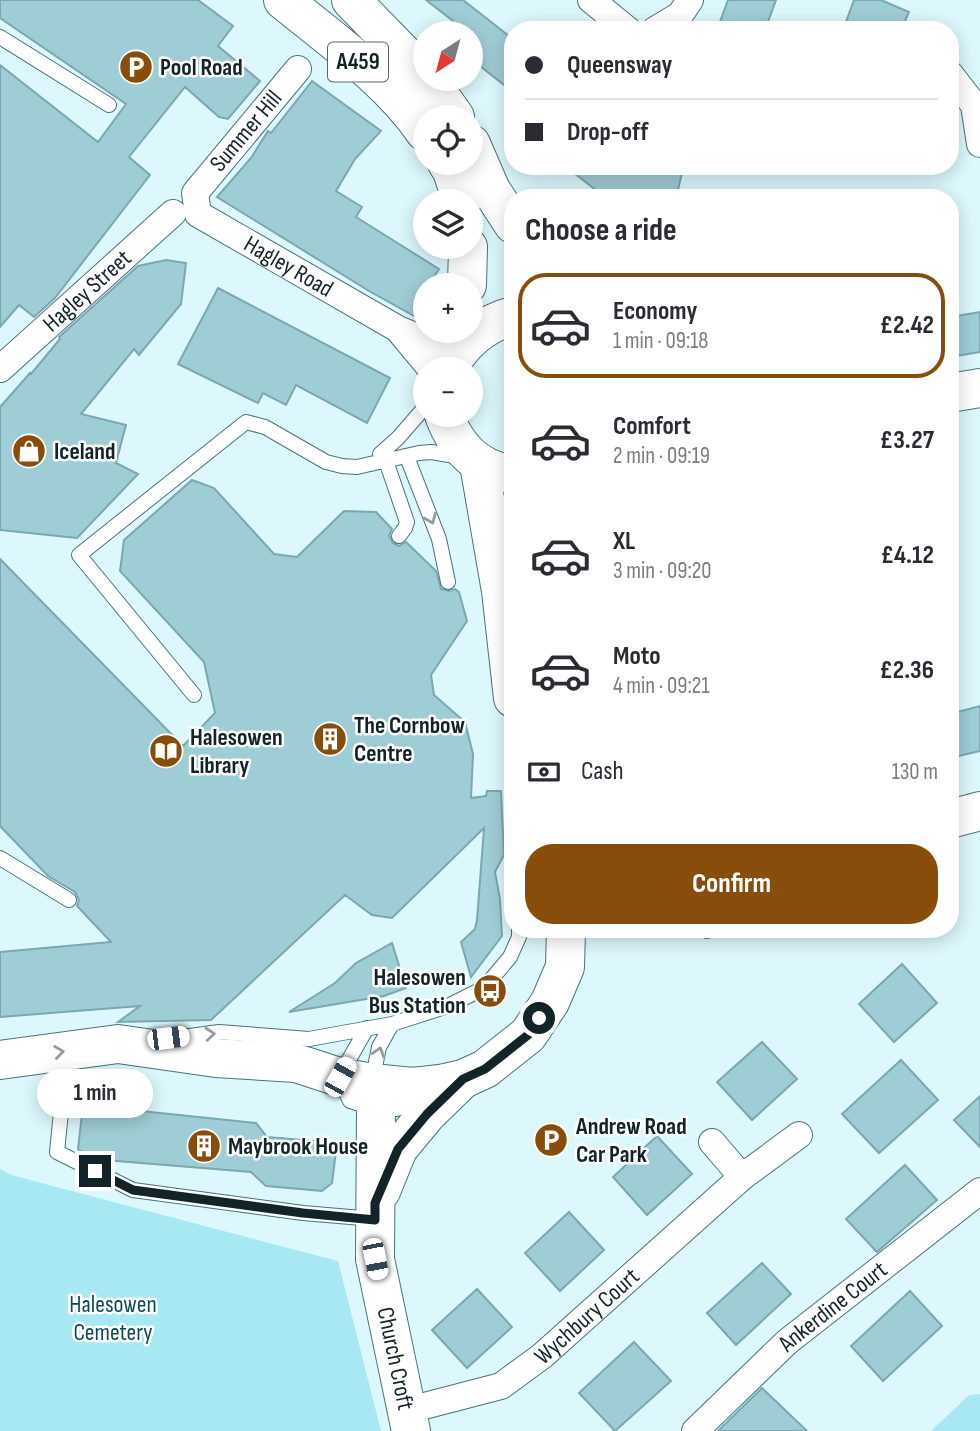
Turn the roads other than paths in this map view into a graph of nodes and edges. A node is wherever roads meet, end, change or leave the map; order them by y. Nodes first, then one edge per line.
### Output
1 (283, 0) edge
2 (590, 0) edge
3 (690, 0) edge
4 (369, 8) edge
5 (617, 21) edge
6 (670, 21) edge
7 (0, 37) edge
8 (413, 61) edge
9 (298, 69) dead end
10 (959, 86) edge
11 (108, 106) dead end
12 (413, 115) edge
13 (980, 144) edge
14 (483, 172) edge
15 (195, 193) joint
16 (504, 210) edge
17 (173, 212) dead end
18 (504, 319) edge
19 (451, 354) edge
20 (0, 369) edge
21 (980, 388) edge
22 (959, 392) edge
23 (413, 421) edge
24 (450, 427) edge
25 (407, 457) junction
26 (381, 458) junction
27 (489, 466) edge
28 (399, 536) dead end
29 (504, 578) edge
30 (448, 582) dead end
31 (501, 591) junction
32 (504, 618) edge
33 (194, 695) dead end
34 (980, 811) edge
35 (959, 817) edge
36 (0, 858) edge
37 (69, 900) dead end
38 (537, 938) edge
39 (550, 938) edge
40 (392, 1024) junction
41 (367, 1028) junction
42 (118, 1044) junction
43 (0, 1060) edge
44 (463, 1079) junction
45 (362, 1090) junction
46 (62, 1102) dead end
47 (799, 1135) dead end
48 (712, 1142) dead end
49 (742, 1177) junction
50 (980, 1191) edge
51 (375, 1212) junction
52 (408, 1421) edge
53 (695, 1431) edge

1 - 12 main road, A459
2 - 5 street
3 - 6 street
4 - 8 main road, A459
7 - 11 lane
9 - 15 street, Summer Hill
10 - 13 street
14 - 16 main road
15 - 19 street, Hagley Road
17 - 20 street, Hagley Street
18 - 19 main road
21 - 22 main road
23 - 26 lane
24 - 27 main road
25 - 26 lane
25 - 27 lane
25 -> 30 lane
26 - 28 lane
26 - 33 lane
27 - 31 main road
29 - 31 main road
31 - 32 main road
34 - 35 main road
36 - 37 lane
38 - 40 lane
39 - 44 main road
40 - 41 lane
45 -> 40 lane
42 -> 41 lane
41 - 45 lane
43 -> 42 main road
42 - 45 main road
44 - 45 main road
44 - 51 main road, Church Croft
45 - 51 main road, Church Croft
46 - 51 lane
47 - 49 street, Wychbury Court
48 - 49 street
49 - 52 street, Wychbury Court
50 - 53 street, Ankerdine Court
51 - 52 main road, Church Croft

